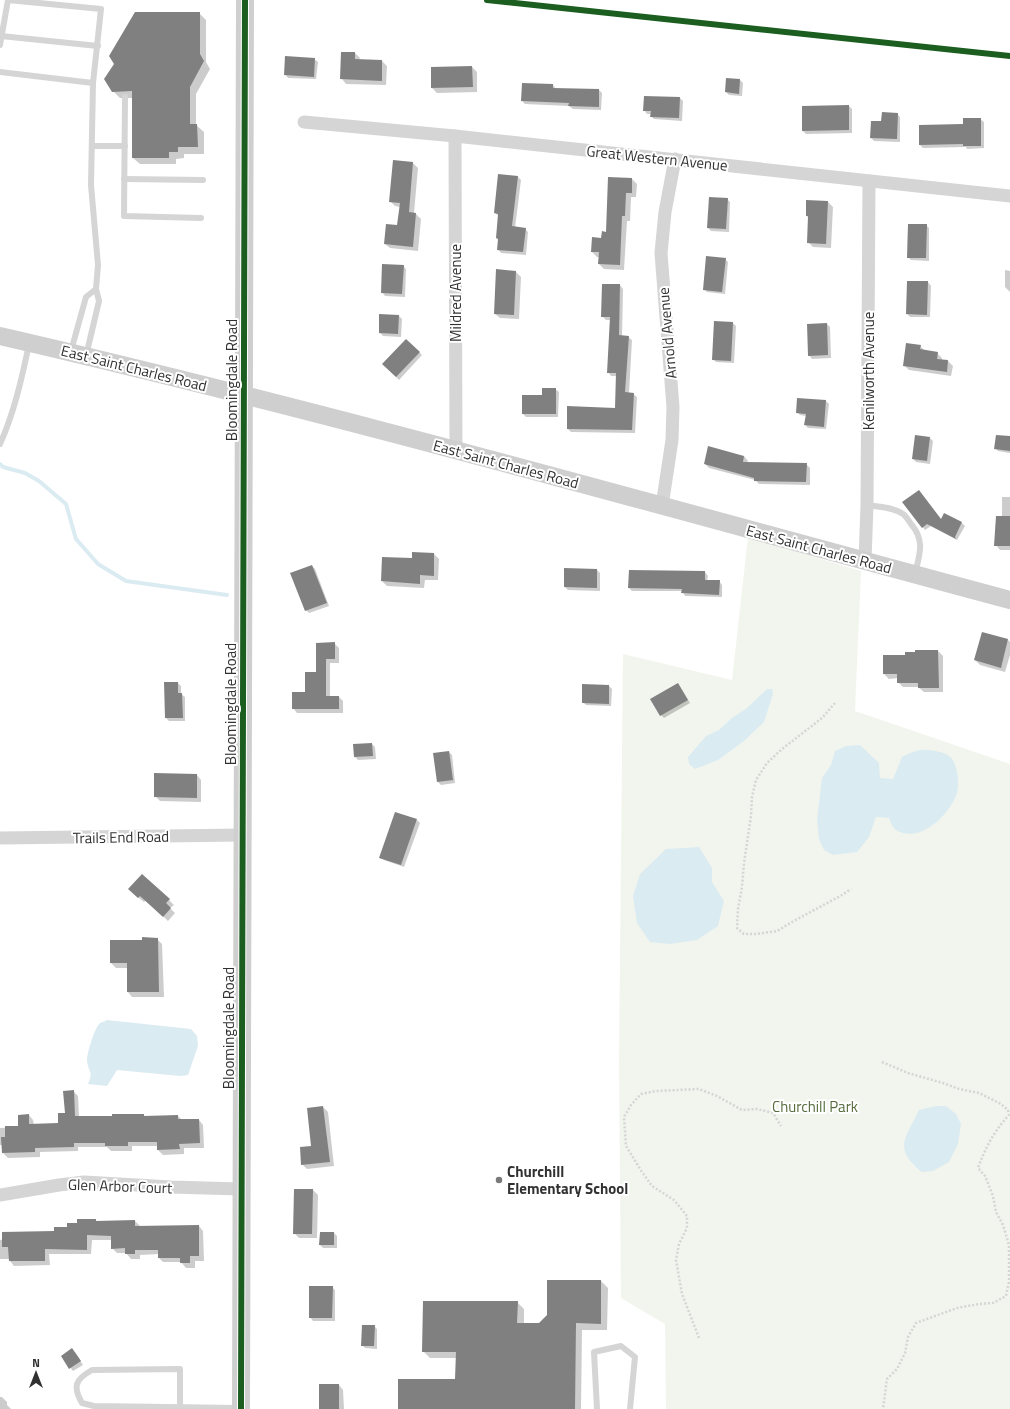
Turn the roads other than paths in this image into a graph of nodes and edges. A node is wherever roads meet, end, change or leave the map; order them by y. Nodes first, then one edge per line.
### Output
1 (245, 0) edge
2 (1, 36) junction
3 (0, 44) edge
4 (98, 46) junction
5 (0, 72) edge
6 (93, 83) junction
7 (125, 97) dead end
8 (304, 122) dead end
9 (455, 136) junction
10 (92, 146) junction
11 (125, 146) junction
12 (675, 159) junction
13 (124, 179) junction
14 (203, 180) dead end
15 (869, 181) junction
16 (1010, 196) edge
17 (201, 218) dead end
18 (96, 289) junction
19 (0, 336) edge
20 (29, 343) junction
21 (78, 354) junction
22 (244, 396) junction
23 (0, 444) edge
24 (456, 450) junction
25 (867, 505) junction
26 (662, 506) junction
27 (865, 561) junction
28 (915, 574) junction
29 (1010, 600) edge
30 (243, 835) junction
31 (0, 838) edge
32 (240, 1189) junction
33 (0, 1195) edge
34 (180, 1407) junction
35 (241, 1408) edge
36 (597, 1409) edge
37 (630, 1409) edge

1 - 22 street, Bloomingdale Road
2 - 3 lane
2 - 4 lane
2 - 4 lane
4 - 6 lane
5 - 6 lane
6 - 10 lane
7 - 11 lane
8 - 9 street, Great Western Avenue
9 - 12 street, Great Western Avenue
9 - 24 street, Mildred Avenue
10 - 11 lane
10 - 18 lane
11 - 13 lane
12 - 15 street, Great Western Avenue
12 - 26 street, Arnold Avenue
13 - 14 lane
13 - 17 lane
15 - 16 street, Great Western Avenue
15 - 25 street, Kenilworth Avenue
18 - 21 lane
18 - 21 lane
19 - 20 street, East Saint Charles Road
20 - 21 street, East Saint Charles Road
20 - 23 lane
21 - 22 street, East Saint Charles Road
22 - 24 street, East Saint Charles Road
22 - 30 street, Bloomingdale Road
24 - 26 street, East Saint Charles Road
25 - 27 street, Kenilworth Avenue
25 - 28 lane
26 - 27 street, East Saint Charles Road
27 - 28 street, East Saint Charles Road
28 - 29 street, East Saint Charles Road
30 - 31 street, Trails End Road
30 - 32 street, Bloomingdale Road
32 - 33 street, Glen Arbor Court
32 - 35 street, Bloomingdale Road
34 - 34 lane
34 - 35 lane
36 - 37 lane

